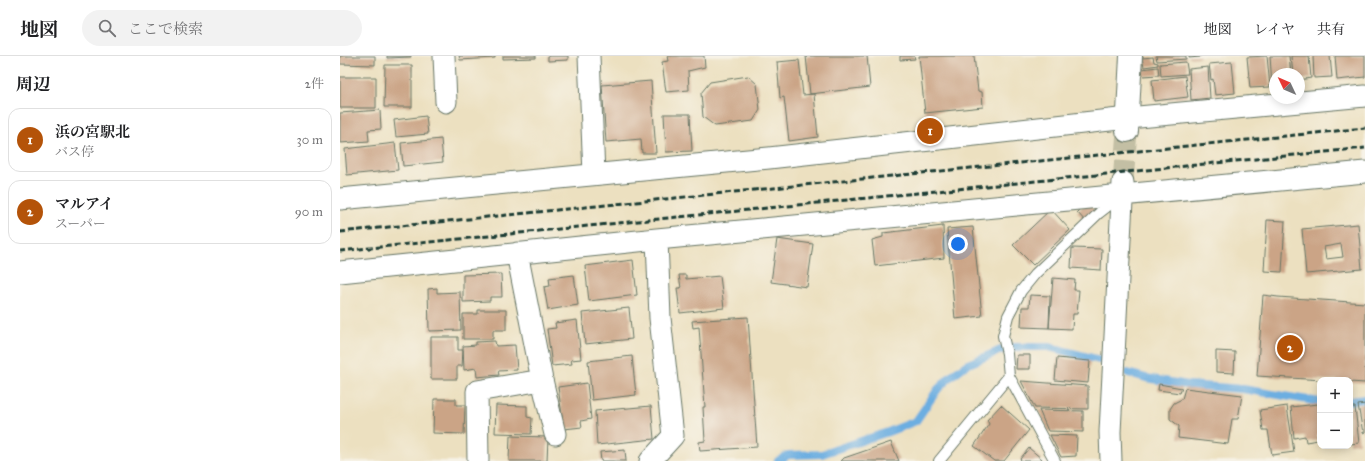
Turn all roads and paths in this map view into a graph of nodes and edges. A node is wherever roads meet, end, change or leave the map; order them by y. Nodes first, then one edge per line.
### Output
1 (444, 56) edge
2 (589, 56) edge
3 (1130, 56) edge
4 (1365, 96) edge
5 (446, 102) dead end
6 (1127, 124) junction
7 (1365, 172) edge
8 (594, 174) junction
9 (1122, 189) junction
10 (340, 199) edge
11 (657, 239) junction
12 (517, 253) junction
13 (340, 272) edge
14 (1009, 376) junction
15 (542, 380) junction
16 (555, 434) dead end
17 (478, 461) edge
18 (650, 461) edge
19 (939, 461) edge
20 (1055, 461) edge
21 (1111, 461) edge

1 - 5 street
2 - 8 street
3 - 6 street
4 - 6 street
6 - 8 street
7 - 9 street
8 - 10 street
9 - 11 street
9 - 14 lane
9 - 21 street
11 - 12 street
11 - 18 street
12 - 13 street
12 - 15 street
14 - 19 lane
14 - 20 lane
15 - 16 street
15 - 17 street

